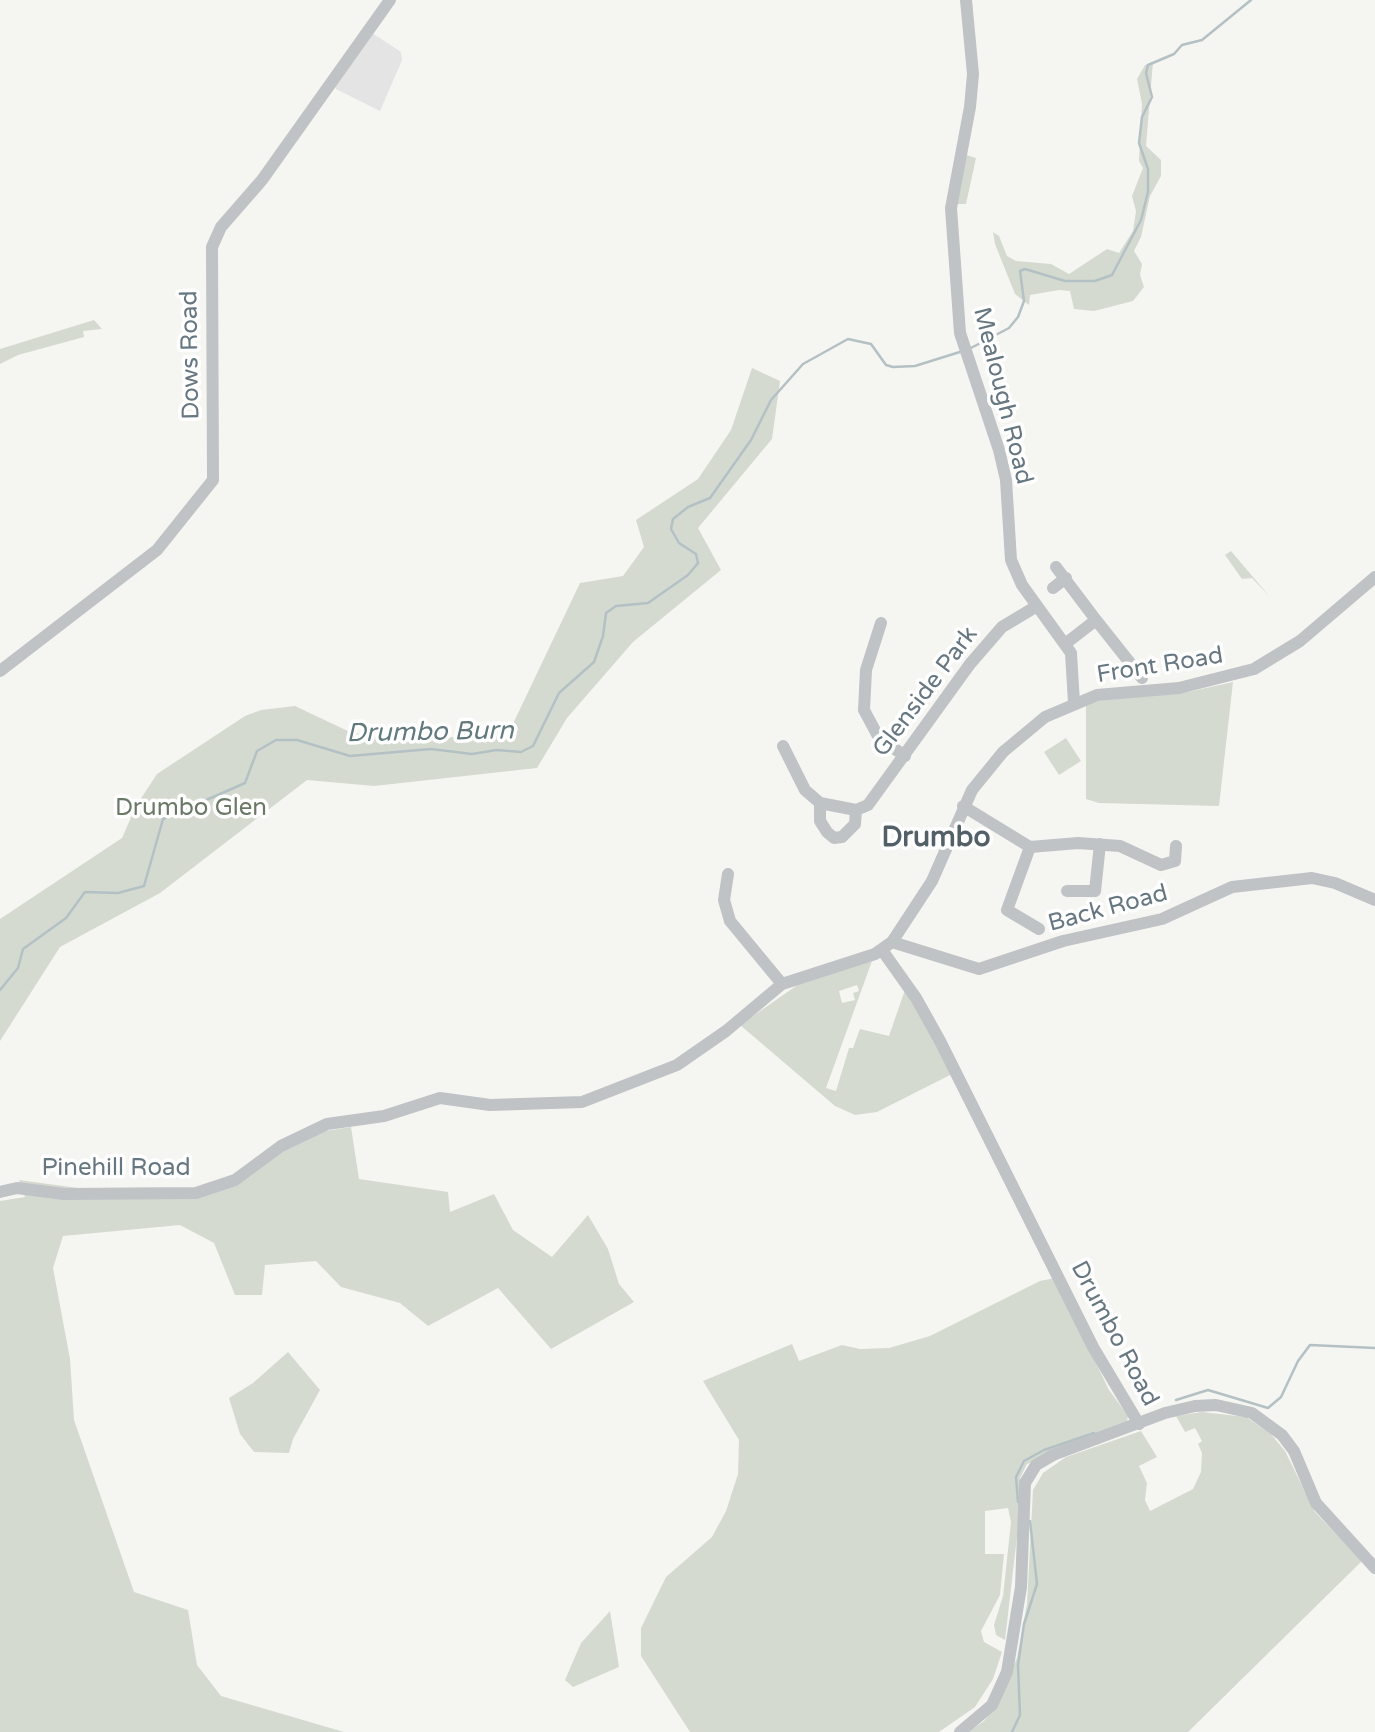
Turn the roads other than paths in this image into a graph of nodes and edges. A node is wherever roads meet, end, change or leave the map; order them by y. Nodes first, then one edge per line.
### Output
1 (390, 0) edge
2 (966, 0) edge
3 (1056, 567) dead end
4 (1375, 577) edge
5 (1066, 578) junction
6 (1053, 588) dead end
7 (1037, 606) junction
8 (1096, 620) junction
9 (881, 623) dead end
10 (862, 637) dead end
11 (876, 640) junction
12 (1065, 644) junction
13 (0, 671) edge
14 (1122, 678) dead end
15 (1074, 703) junction
16 (783, 746) dead end
17 (905, 755) junction
18 (820, 803) junction
19 (963, 806) junction
20 (856, 810) junction
21 (1100, 844) junction
22 (1030, 846) junction
23 (1177, 846) dead end
24 (728, 874) dead end
25 (1067, 891) dead end
26 (1375, 900) edge
27 (1039, 929) dead end
28 (887, 946) junction
29 (782, 984) junction
30 (0, 1192) edge
31 (1139, 1424) junction
32 (1375, 1568) edge
33 (960, 1732) edge

1 - 13 street, Dows Road
2 - 7 street, Mealough Road
3 - 5 street
4 - 15 street, Front Road
5 - 6 street
5 - 8 street
7 - 12 street, Mealough Road
7 - 17 street, Glenside Park
8 - 12 street
8 - 14 street
9 - 11 street
10 - 11 street
11 - 17 street
12 - 15 street, Mealough Road
15 - 19 street, Front Road
16 - 18 street, Glenside Park
17 - 20 street, Glenside Park
18 - 20 street
18 - 20 street, Glenside Park
19 - 22 street
19 - 28 street, Front Road
21 - 22 street
21 - 23 street
21 - 25 street
22 - 27 street
24 - 29 street
26 - 28 street, Back Road
28 - 29 street, Pinehill Road
28 - 31 street, Drumbo Road
29 - 30 street, Pinehill Road
31 - 32 street
31 - 33 street, Drumbo Road

